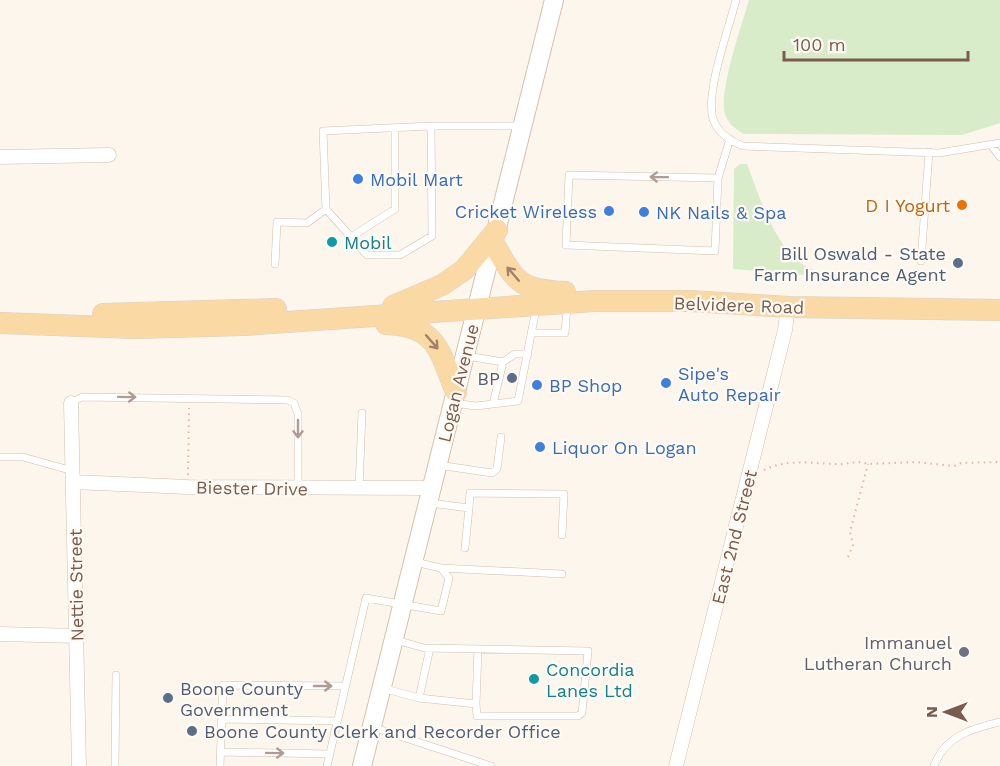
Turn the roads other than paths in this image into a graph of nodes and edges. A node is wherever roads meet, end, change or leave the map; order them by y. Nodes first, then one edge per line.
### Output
1 (554, 0) edge
2 (736, 0) edge
3 (431, 126) junction
4 (524, 126) junction
5 (395, 128) junction
6 (730, 139) junction
7 (1000, 143) edge
8 (991, 145) junction
9 (928, 152) junction
10 (109, 155) dead end
11 (0, 157) edge
12 (1000, 157) edge
13 (718, 178) junction
14 (326, 209) junction
15 (351, 237) junction
16 (495, 237) junction
17 (921, 261) dead end
18 (275, 264) dead end
19 (628, 301) junction
20 (567, 303) junction
21 (537, 304) junction
22 (393, 306) junction
23 (478, 307) junction
24 (788, 307) junction
25 (1000, 310) edge
26 (0, 317) edge
27 (338, 318) junction
28 (0, 323) edge
29 (531, 333) junction
30 (528, 354) junction
31 (465, 356) junction
32 (503, 362) junction
33 (454, 398) junction
34 (71, 403) joint
35 (493, 404) junction
36 (362, 413) dead end
37 (501, 437) dead end
38 (0, 457) edge
39 (437, 465) junction
40 (73, 476) junction
41 (298, 489) junction
42 (359, 489) junction
43 (430, 495) junction
44 (469, 508) junction
45 (562, 535) dead end
46 (465, 548) dead end
47 (413, 561) junction
48 (441, 568) junction
49 (562, 574) dead end
50 (402, 605) junction
51 (0, 634) edge
52 (77, 636) junction
53 (394, 639) junction
54 (430, 648) junction
55 (478, 649) junction
56 (116, 675) dead end
57 (344, 686) junction
58 (382, 688) junction
59 (419, 698) junction
60 (476, 704) junction
61 (222, 719) junction
62 (336, 721) junction
63 (1000, 722) edge
64 (372, 727) junction
65 (221, 752) junction
66 (329, 754) junction
67 (79, 766) edge
68 (115, 766) edge
69 (220, 766) edge
70 (327, 766) edge
71 (362, 766) edge
72 (490, 766) edge
73 (676, 766) edge
74 (934, 766) edge

1 - 4 main road, Logan Avenue
2 - 6 lane
3 - 4 lane
3 - 5 lane
3 - 15 lane
4 - 16 main road, Logan Avenue
5 - 14 lane
5 - 15 lane
6 - 9 lane
6 - 13 lane
7 - 8 lane
8 - 9 lane
8 - 12 lane
9 - 17 lane
10 - 11 street
13 -> 13 lane
14 - 15 lane
14 - 18 lane
19 -> 16 main road
16 - 22 main road
16 - 23 main road, Logan Avenue
19 - 20 main road, Belvidere Road
19 - 24 main road, Belvidere Road
20 - 21 main road, Belvidere Road
20 - 29 lane
21 - 23 main road, Belvidere Road
21 - 29 lane
22 - 23 main road
22 - 26 main road
23 - 27 main road
23 - 31 main road, Logan Avenue
24 - 25 main road, Belvidere Road
24 - 73 street, East 2nd Street
27 - 28 main road
27 -> 33 main road
29 - 30 lane
30 - 32 lane
30 - 35 lane
31 - 32 lane
31 - 33 main road, Logan Avenue
32 - 35 lane
33 - 35 lane
33 - 39 main road, Logan Avenue
34 - 40 street, Nettie Street
34 -> 41 lane
36 - 42 lane
37 - 39 lane
38 - 40 lane
39 - 43 main road, Logan Avenue
40 - 41 street, Biester Drive
40 - 52 street, Nettie Street
41 - 42 street, Biester Drive
42 - 43 street, Biester Drive
43 - 44 lane
43 - 47 main road, Logan Avenue
44 - 45 lane
44 - 46 lane
47 - 48 lane
47 - 50 main road, Logan Avenue
48 - 49 lane
48 - 50 lane
50 - 53 main road, Logan Avenue
50 - 57 lane
51 - 52 street
52 - 67 street, Nettie Street
53 - 54 lane
53 - 58 main road, Logan Avenue
54 - 55 lane
54 - 59 lane
55 - 60 lane
55 - 60 lane
56 - 68 lane
61 -> 57 lane
57 - 62 lane
58 - 59 lane
58 - 64 main road, Logan Avenue
59 - 60 lane
61 - 62 lane
61 - 65 lane
62 - 66 lane
63 - 74 lane
64 - 71 main road, Logan Avenue
64 - 72 lane
65 -> 66 lane
65 - 69 lane
66 - 70 lane

